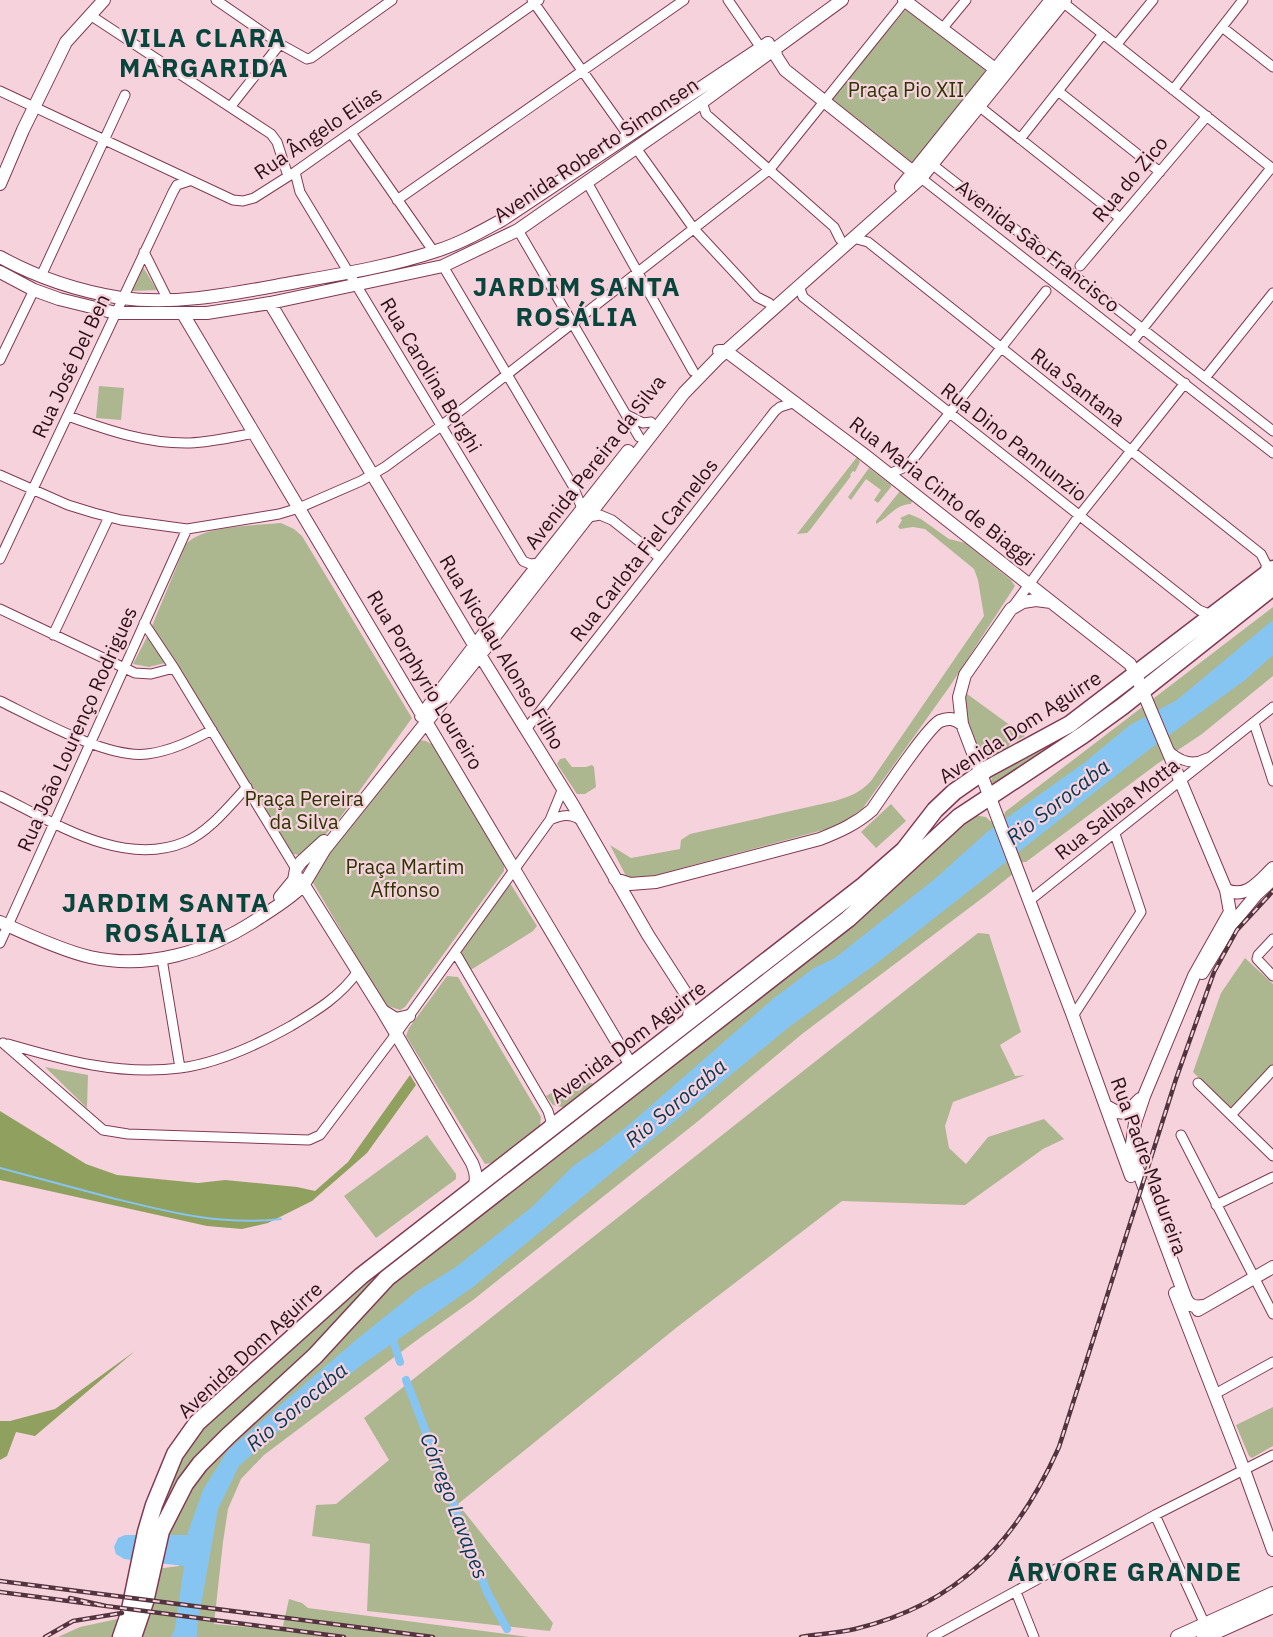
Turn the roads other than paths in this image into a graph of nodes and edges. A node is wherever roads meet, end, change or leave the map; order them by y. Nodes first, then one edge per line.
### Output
1 (104, 0) edge
2 (216, 0) edge
3 (392, 0) edge
4 (684, 0) edge
5 (728, 0) edge
6 (842, 0) edge
7 (904, 0) edge
8 (966, 0) edge
9 (1060, 0) edge
10 (1153, 0) edge
11 (1243, 0) edge
12 (535, 1) edge
13 (829, 1) edge
14 (90, 15) junction
15 (1222, 27) junction
16 (942, 29) junction
17 (1103, 34) junction
18 (280, 44) junction
19 (1116, 44) junction
20 (761, 48) junction
21 (775, 48) junction
22 (747, 68) junction
23 (1273, 68) edge
24 (995, 69) junction
25 (583, 70) junction
26 (784, 70) junction
27 (720, 75) junction
28 (1000, 82) junction
29 (1173, 90) junction
30 (0, 91) edge
31 (1058, 91) junction
32 (125, 95) dead end
33 (824, 101) junction
34 (702, 102) junction
35 (231, 106) junction
36 (980, 107) junction
37 (34, 108) junction
38 (1207, 116) junction
39 (351, 133) junction
40 (628, 135) junction
41 (1020, 138) junction
42 (105, 141) junction
43 (636, 148) junction
44 (933, 165) junction
45 (1272, 168) edge
46 (770, 170) junction
47 (167, 171) junction
48 (1160, 172) junction
49 (917, 175) junction
50 (289, 176) junction
51 (189, 181) junction
52 (587, 182) junction
53 (0, 184) edge
54 (175, 188) junction
55 (397, 200) junction
56 (1120, 219) junction
57 (694, 229) junction
58 (518, 230) junction
59 (847, 238) junction
60 (144, 252) junction
61 (434, 252) junction
62 (0, 257) edge
63 (443, 266) junction
64 (1080, 266) junction
65 (1067, 271) junction
66 (0, 272) edge
67 (638, 272) junction
68 (349, 273) junction
69 (41, 276) junction
70 (1048, 277) junction
71 (1076, 278) junction
72 (1058, 284) junction
73 (356, 285) junction
74 (799, 286) junction
75 (34, 290) junction
76 (1046, 291) junction
77 (1273, 292) edge
78 (123, 298) junction
79 (168, 300) junction
80 (270, 303) junction
81 (769, 303) junction
82 (116, 313) junction
83 (183, 314) junction
84 (572, 322) junction
85 (1143, 329) junction
86 (1132, 342) junction
87 (999, 348) junction
88 (720, 351) junction
89 (0, 360) edge
90 (693, 371) junction
91 (506, 373) junction
92 (1205, 378) junction
93 (1185, 383) junction
94 (796, 402) junction
95 (625, 414) junction
96 (949, 415) junction
97 (68, 416) junction
98 (651, 422) junction
99 (441, 426) junction
100 (1271, 426) edge
101 (255, 433) junction
102 (639, 437) junction
103 (1131, 451) junction
104 (1273, 453) edge
105 (910, 463) junction
106 (373, 474) junction
107 (889, 474) junction
108 (0, 475) edge
109 (573, 486) junction
110 (905, 487) junction
111 (33, 489) junction
112 (598, 498) junction
113 (299, 508) junction
114 (586, 514) junction
115 (1079, 516) junction
116 (109, 517) junction
117 (612, 520) junction
118 (187, 529) junction
119 (660, 558) junction
120 (0, 559) edge
121 (540, 563) junction
122 (1271, 577) edge
123 (1030, 585) junction
124 (1052, 602) junction
125 (0, 609) edge
126 (1011, 609) junction
127 (1216, 612) junction
128 (144, 623) junction
129 (53, 635) junction
130 (478, 650) junction
131 (470, 667) junction
132 (174, 668) junction
133 (124, 669) junction
134 (489, 669) junction
135 (1136, 675) junction
136 (1145, 695) junction
137 (0, 701) edge
138 (1273, 707) edge
139 (425, 718) junction
140 (1254, 723) junction
141 (962, 724) junction
142 (526, 728) junction
143 (212, 730) junction
144 (90, 743) junction
145 (1226, 745) junction
146 (1168, 750) junction
147 (980, 774) junction
148 (1182, 781) junction
149 (1273, 781) edge
150 (247, 787) junction
151 (563, 788) junction
152 (0, 796) edge
153 (991, 801) junction
154 (573, 805) junction
155 (550, 820) junction
156 (583, 821) junction
157 (55, 822) junction
158 (1115, 834) junction
159 (514, 868) junction
160 (1273, 868) edge
161 (296, 869) junction
162 (615, 879) junction
163 (1273, 879) edge
164 (306, 890) junction
165 (1226, 890) junction
166 (1029, 901) junction
167 (265, 914) junction
168 (4, 924) edge
169 (1273, 939) edge
170 (0, 943) edge
171 (455, 952) junction
172 (162, 959) junction
173 (358, 972) junction
174 (439, 975) junction
175 (470, 976) junction
176 (1273, 976) edge
177 (1188, 991) junction
178 (382, 1010) junction
179 (409, 1016) junction
180 (1073, 1016) junction
181 (688, 1023) junction
182 (396, 1034) junction
183 (1, 1042) edge
184 (51, 1057) junction
185 (632, 1067) junction
186 (180, 1068) junction
187 (1273, 1070) edge
188 (37, 1072) junction
189 (1198, 1083) dead end
190 (1143, 1096) junction
191 (1106, 1106) junction
192 (549, 1111) junction
193 (568, 1114) junction
194 (1231, 1115) junction
195 (583, 1126) junction
196 (546, 1131) junction
197 (1181, 1135) dead end
198 (1273, 1156) edge
199 (1273, 1177) edge
200 (473, 1190) junction
201 (1216, 1205) junction
202 (1273, 1267) edge
203 (1253, 1278) junction
204 (1204, 1306) junction
205 (1273, 1314) edge
206 (1188, 1326) junction
207 (1273, 1362) edge
208 (1215, 1394) junction
209 (1273, 1455) edge
210 (1244, 1470) junction
211 (1155, 1515) junction
212 (154, 1531) junction
213 (1273, 1550) edge
214 (145, 1568) junction
215 (1016, 1592) junction
216 (1273, 1594) edge
217 (1273, 1606) edge
218 (1207, 1633) edge
219 (127, 1636) edge
220 (932, 1637) edge
221 (1034, 1637) edge
222 (1178, 1637) edge

1 - 14 main road
2 - 18 street
3 - 18 street
4 - 25 street
5 - 20 street
6 - 21 main road, Avenida Roberto Simonsen
7 - 16 main road
7 - 33 street
8 - 16 street
9 - 17 street
9 - 24 main road, Avenida Pereira da Silva
9 - 28 main road, Avenida Pereira da Silva
10 - 19 street
11 - 15 street
12 - 25 street
12 - 39 street, Rua Ângelo Elias
13 - 20 main road, Avenida Roberto Simonsen
13 - 21 main road
14 - 35 street
14 - 37 main road
15 - 23 street
15 - 29 street
16 - 24 main road
17 - 19 street
17 - 31 street
18 - 35 street
19 - 29 street
20 - 22 main road
20 - 27 main road, Avenida Roberto Simonsen
21 - 22 main road, Avenida Roberto Simonsen
21 - 26 main road
22 - 26 main road
22 - 34 main road, Avenida Roberto Simonsen
24 - 28 main road
24 - 49 main road, Avenida Pereira da Silva
25 - 40 street
25 - 55 street
26 - 33 main road
27 - 34 main road
27 - 40 main road, Avenida Roberto Simonsen
28 - 36 main road, Avenida Pereira da Silva
29 - 38 street
30 - 37 street, Rua Ângelo Elias
31 - 41 street
31 - 48 street
32 - 42 street
33 - 46 street
33 - 49 main road
34 - 43 main road, Avenida Roberto Simonsen
34 - 46 street, Rua Santana
35 - 50 street
36 - 41 street
36 - 44 main road, Avenida Pereira da Silva
37 - 42 street, Rua Ângelo Elias
37 - 53 main road
38 - 45 street
38 - 48 street, Rua do Zico
39 - 50 street, Rua Ângelo Elias
39 - 55 street
40 - 61 main road, Avenida Roberto Simonsen
41 - 56 street
42 - 47 street, Rua Ângelo Elias
42 - 69 street
43 - 52 main road, Avenida Roberto Simonsen
43 - 57 street
44 - 49 main road, Avenida Pereira da Silva
44 - 65 street, Avenida São Francisco
45 - 85 street
46 - 57 street
46 - 59 street, Rua Santana
47 - 51 street, Rua Ângelo Elias
47 - 54 street
48 - 56 street, Rua do Zico
49 - 59 main road, Avenida Pereira da Silva
49 - 70 street, Avenida São Francisco
50 - 51 street, Rua Ângelo Elias
50 - 68 street, Rua Carolina Borghi
51 - 54 street
52 - 58 main road, Avenida Roberto Simonsen
52 - 67 street
54 - 60 street, Rua José Del Ben
55 - 61 street
56 - 64 street, Rua do Zico
57 - 67 street
57 - 81 street
58 - 63 main road, Avenida Roberto Simonsen
58 - 84 street
59 - 74 main road, Avenida Pereira da Silva
59 - 81 main road, Avenida Pereira da Silva
59 - 87 street, Rua Santana
60 - 78 street, Rua José Del Ben
60 - 79 street
61 - 68 main road, Avenida Roberto Simonsen
62 - 69 main road, Avenida Roberto Simonsen
63 - 73 main road, Avenida Roberto Simonsen
63 - 91 street
64 - 65 street, Rua do Zico
64 - 71 street, Rua do Zico
65 - 71 street, Avenida São Francisco
66 - 75 main road, Avenida Roberto Simonsen
67 - 84 street
67 - 90 street
68 - 73 street, Rua Carolina Borghi
68 - 79 main road, Avenida Roberto Simonsen
69 - 78 main road, Avenida Roberto Simonsen
70 - 72 street, Avenida São Francisco
70 - 76 street
71 - 85 street, Avenida São Francisco
72 - 76 street
72 - 86 street, Avenida São Francisco
73 - 80 main road, Avenida Roberto Simonsen
73 - 99 street, Rua Carolina Borghi
74 - 88 main road, Avenida Pereira da Silva
74 - 96 street, Rua Dino Pannunzio
75 - 82 main road, Avenida Roberto Simonsen
75 - 89 street
76 - 87 street
77 - 92 street
78 - 79 main road, Avenida Roberto Simonsen
78 - 82 street, Rua José Del Ben
80 - 83 main road, Avenida Roberto Simonsen
80 - 106 main road, Rua Nicolau Alonso Filho
81 - 88 main road, Avenida Pereira da Silva
82 - 83 main road, Avenida Roberto Simonsen
82 - 97 street, Rua José Del Ben
83 - 101 main road, Rua Porphyrio Loureiro
84 - 91 street
84 - 95 street
85 - 86 street
85 - 92 street, Avenida São Francisco
86 - 93 street, Avenida São Francisco
87 - 96 street
87 - 103 street, Rua Santana
88 - 90 main road, Avenida Pereira da Silva
88 - 94 main road, Rua Maria Cinto de Biaggi
88 - 112 main road, Avenida Pereira da Silva
90 - 98 main road, Avenida Pereira da Silva
91 - 99 street
91 - 109 street
92 - 100 street, Avenida São Francisco
93 - 103 street
93 - 104 street, Avenida São Francisco
94 - 107 main road, Rua Maria Cinto de Biaggi
94 - 119 street, Rua Carlota Fiel Carnelos
95 - 98 street
95 - 102 street
96 - 105 street
96 - 115 street, Rua Dino Pannunzio
97 - 101 street
97 - 111 street, Rua José Del Ben
98 - 102 main road, Avenida Pereira da Silva
99 - 106 street
99 - 121 street, Rua Carolina Borghi
101 - 113 main road, Rua Porphyrio Loureiro
102 - 112 main road, Avenida Pereira da Silva
103 - 115 street
103 - 122 street, Rua Santana
105 - 107 street
105 - 110 street
106 - 113 street
106 - 130 main road, Rua Nicolau Alonso Filho
107 - 110 main road, Rua Maria Cinto de Biaggi
108 - 111 street
109 - 112 street
109 - 114 street
110 - 123 main road, Rua Maria Cinto de Biaggi
111 - 116 street
111 - 120 street, Rua José Del Ben
112 - 114 main road, Avenida Pereira da Silva
112 - 117 street
113 - 118 street
113 - 139 main road, Rua Porphyrio Loureiro
114 - 117 street
114 - 121 main road, Avenida Pereira da Silva
114 - 130 main road, Avenida Pereira da Silva
115 - 123 street
115 - 127 street, Rua Dino Pannunzio
116 - 118 street
116 - 129 street
117 - 119 street
118 - 128 street, Rua João Lourenço Rodrigues
119 - 142 street, Rua Carlota Fiel Carnelos
121 - 130 main road, Avenida Pereira da Silva
122 - 127 highway, Avenida Dom Aguirre
122 - 136 highway, Avenida Dom Aguirre
123 - 124 main road, Rua Maria Cinto de Biaggi
123 - 126 street
124 - 126 main road
124 - 135 main road, Rua Maria Cinto de Biaggi
125 - 129 street
126 - 141 main road, Rua Padre Madureira
127 - 135 highway, Avenida Dom Aguirre
128 - 132 street
128 - 133 street, Rua João Lourenço Rodrigues
129 - 133 street
130 - 131 main road, Avenida Pereira da Silva
130 - 134 main road, Rua Nicolau Alonso Filho
130 - 139 main road, Avenida Pereira da Silva
131 - 134 main road
131 - 139 main road, Avenida Pereira da Silva
132 - 133 street
132 - 143 street
133 - 144 street, Rua João Lourenço Rodrigues
134 - 142 main road, Rua Nicolau Alonso Filho
135 - 136 main road, Rua Maria Cinto de Biaggi
135 - 147 highway, Avenida Dom Aguirre
136 - 146 main road, Rua Maria Cinto de Biaggi
136 - 153 highway, Avenida Dom Aguirre
137 - 144 street
138 - 140 street, Rua Saliba Motta
139 - 159 main road, Rua Porphyrio Loureiro
139 - 161 main road, Avenida Pereira da Silva
139 - 164 main road, Avenida Pereira da Silva
140 - 145 street, Rua Saliba Motta
140 - 149 street
141 - 147 main road, Rua Padre Madureira
141 - 162 main road
142 - 151 main road, Rua Nicolau Alonso Filho
143 - 144 street
143 - 150 street
144 - 157 street, Rua João Lourenço Rodrigues
145 - 146 street, Rua Saliba Motta
145 - 148 street, Rua Saliba Motta
146 - 148 main road, Rua Maria Cinto de Biaggi
147 - 153 main road, Rua Padre Madureira
147 - 181 highway, Avenida Dom Aguirre
148 - 158 street, Rua Saliba Motta
148 - 165 main road, Rua Maria Cinto de Biaggi
150 - 157 street
150 - 161 street
151 - 154 main road, Rua Nicolau Alonso Filho
151 - 155 street
152 - 157 street
153 - 166 main road, Rua Padre Madureira
153 - 195 highway, Avenida Dom Aguirre
154 - 155 street
154 - 156 main road, Rua Nicolau Alonso Filho
155 - 156 street
155 - 159 street
156 - 162 main road, Rua Nicolau Alonso Filho
157 - 168 street, Rua João Lourenço Rodrigues
158 - 166 street, Rua Saliba Motta
158 - 180 street
159 - 171 street
159 - 185 main road, Rua Porphyrio Loureiro
160 - 165 main road
161 - 164 main road
161 - 167 main road, Avenida Pereira da Silva
162 - 181 main road, Rua Nicolau Alonso Filho
163 - 177 main road
164 - 167 main road, Avenida Pereira da Silva
164 - 173 main road
165 - 177 main road
166 - 180 main road, Rua Padre Madureira
167 - 172 main road, Avenida Pereira da Silva
168 - 170 street, Rua João Lourenço Rodrigues
168 - 172 main road, Avenida Pereira da Silva
169 - 176 street
171 - 174 street
171 - 175 street
172 - 186 street
173 - 178 main road
173 - 186 street
174 - 175 street
174 - 179 street
175 - 192 street
177 - 190 main road
178 - 179 main road
178 - 182 main road
179 - 182 street
180 - 191 main road, Rua Padre Madureira
181 - 185 highway, Avenida Dom Aguirre
182 - 188 street
182 - 200 main road
183 - 184 street
183 - 188 street
184 - 186 street
184 - 188 street
185 - 193 highway, Avenida Dom Aguirre
185 - 195 highway
187 - 194 street
189 - 194 street
190 - 191 main road
190 - 204 main road, Rua Padre Madureira
191 - 206 main road, Rua Padre Madureira
192 - 193 street
192 - 196 street
193 - 196 highway, Avenida Dom Aguirre
194 - 198 street
195 - 212 highway, Avenida Dom Aguirre
196 - 200 highway, Avenida Dom Aguirre
197 - 201 street
199 - 201 street
200 - 212 highway, Avenida Dom Aguirre
201 - 203 street
202 - 203 main road
203 - 204 main road
203 - 205 street
204 - 206 main road
206 - 208 main road, Rua Padre Madureira
207 - 208 street
208 - 210 main road, Rua Padre Madureira
209 - 210 street
210 - 211 street
210 - 213 main road, Rua Padre Madureira
211 - 215 street
211 - 218 street
212 - 214 highway, Avenida Dom Aguirre
214 - 219 highway, Avenida Dom Aguirre
214 - 219 highway, Avenida Dom Aguirre
215 - 220 street
215 - 221 street
216 - 218 main road
217 - 218 main road
218 - 222 main road

